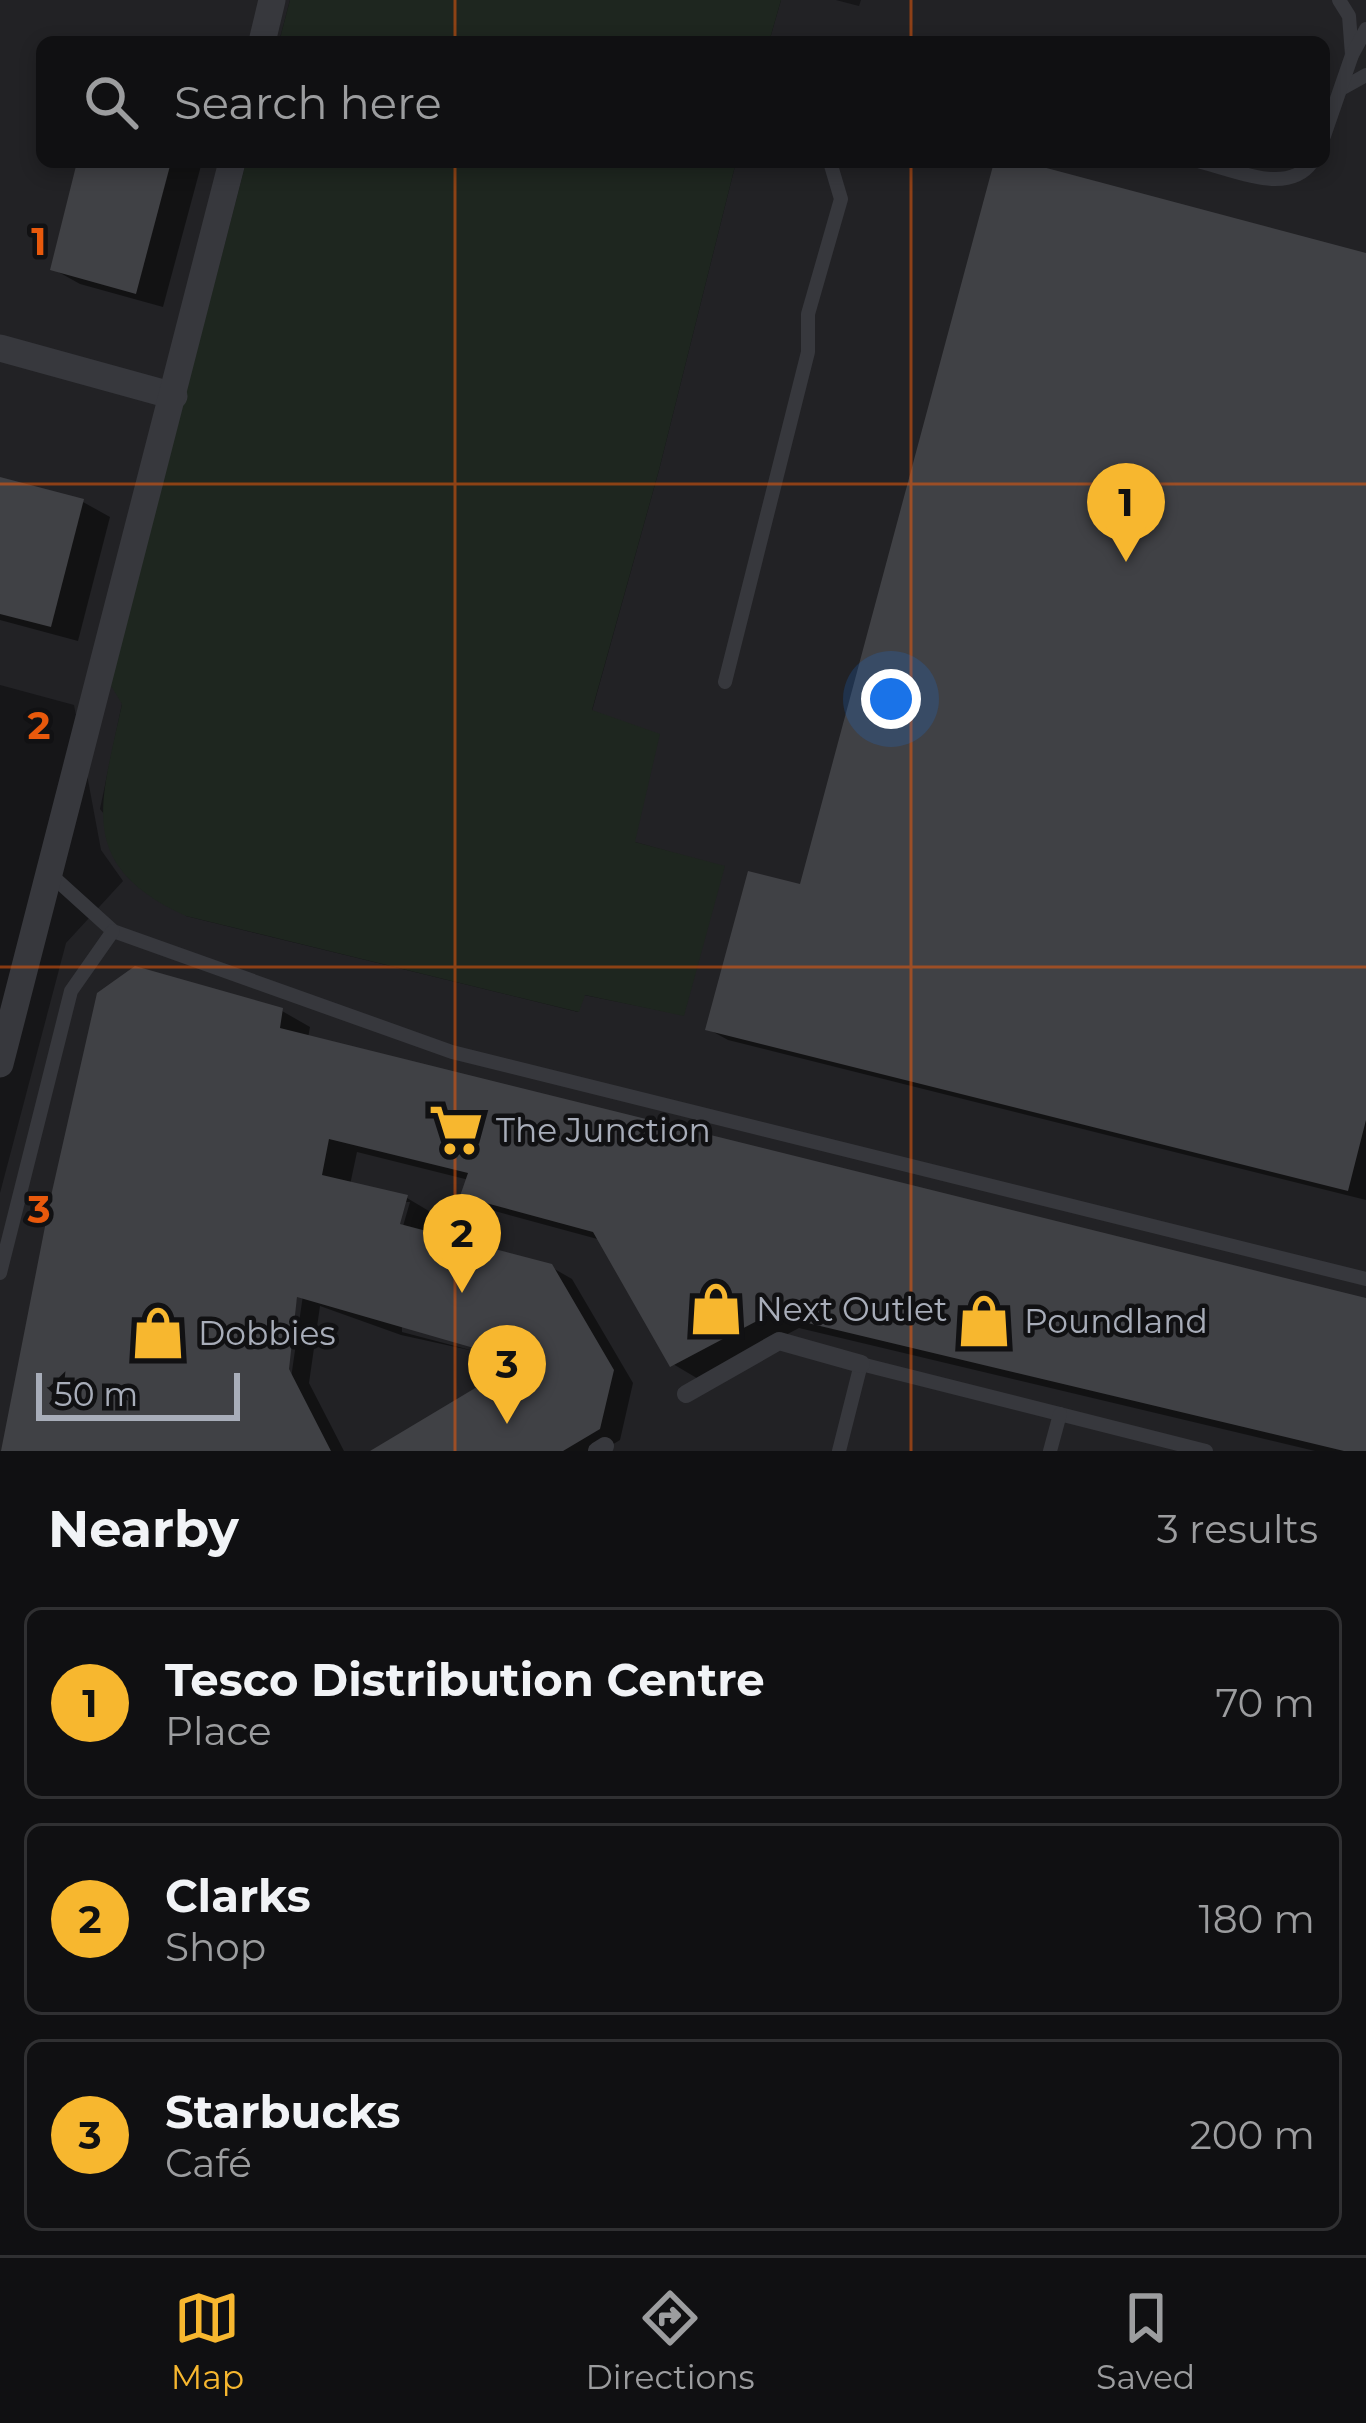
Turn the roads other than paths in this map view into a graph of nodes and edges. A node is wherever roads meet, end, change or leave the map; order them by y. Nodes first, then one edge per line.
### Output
1 (272, 0) edge
2 (1339, 0) edge
3 (1349, 16) junction
4 (1366, 20) edge
5 (1366, 29) edge
6 (263, 36) edge
7 (1352, 55) junction
8 (1366, 75) edge
9 (1341, 88) junction
10 (1330, 119) edge
11 (231, 168) edge
12 (832, 168) edge
13 (1226, 168) edge
14 (1308, 168) edge
15 (0, 348) edge
16 (174, 396) junction
17 (725, 682) dead end
18 (50, 874) junction
19 (113, 931) junction
20 (0, 1064) edge
21 (0, 1274) edge
22 (1366, 1279) edge
23 (861, 1364) junction
24 (686, 1394) dead end
25 (1060, 1414) junction
26 (839, 1451) edge
27 (1050, 1451) edge
28 (1206, 1451) edge

1 - 6 street
2 - 3 lane
3 - 4 lane
3 - 7 lane
5 - 7 lane
7 - 9 lane
8 - 9 lane
9 - 10 lane
11 - 16 street
12 - 17 lane
13 - 14 lane
15 - 16 street
16 - 18 street
18 - 19 lane
18 - 20 street
19 - 21 lane
19 - 22 lane
23 - 24 street
23 - 25 lane
23 - 26 lane
25 - 27 lane
25 - 28 lane

